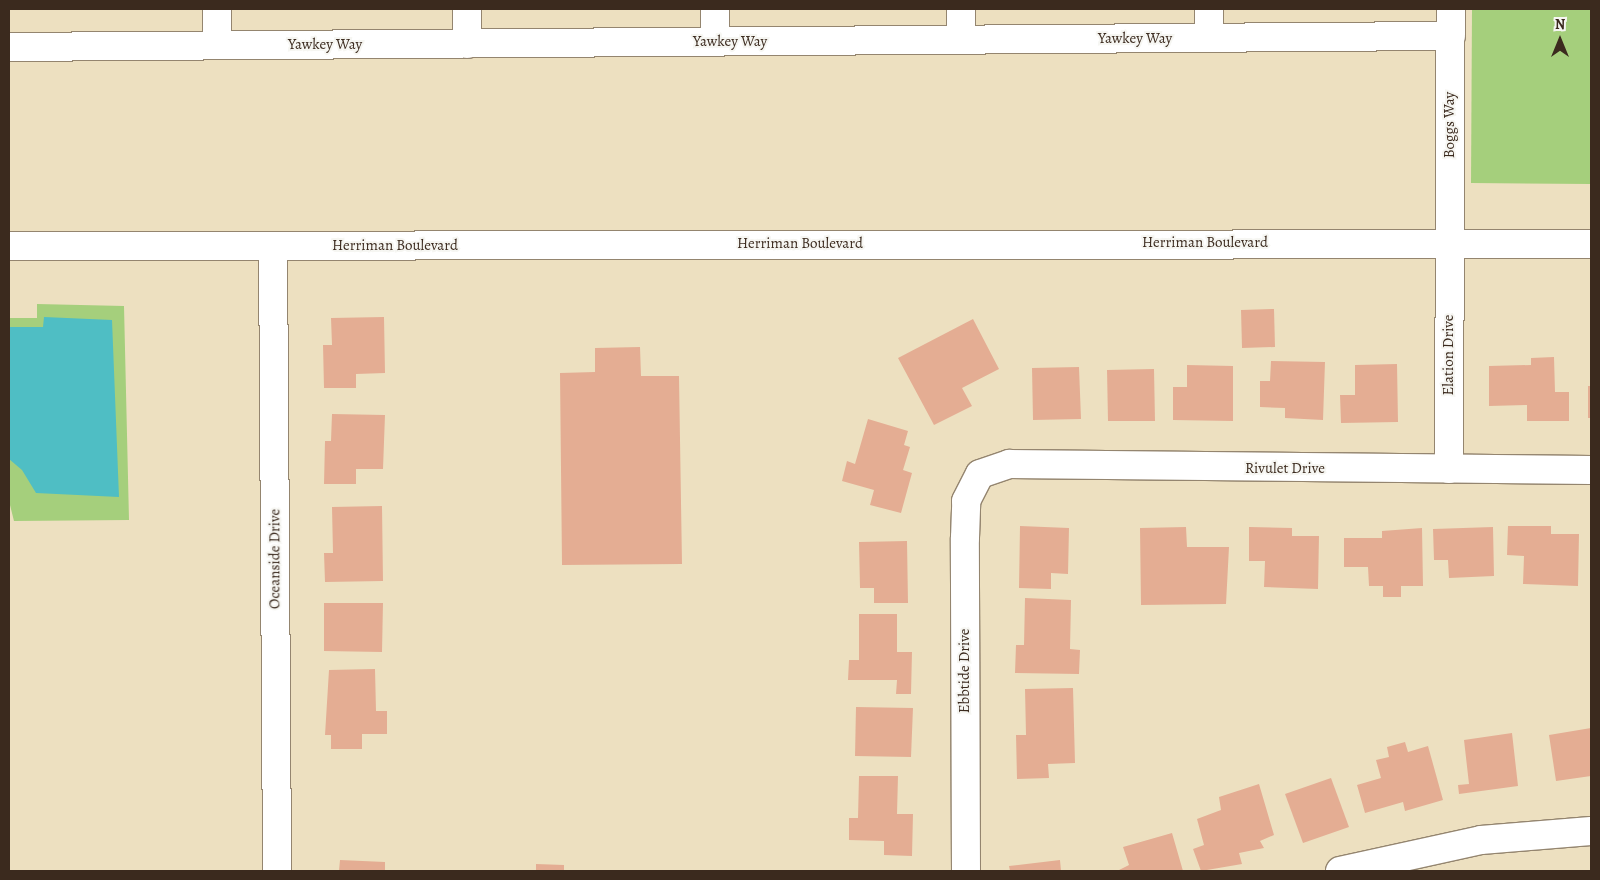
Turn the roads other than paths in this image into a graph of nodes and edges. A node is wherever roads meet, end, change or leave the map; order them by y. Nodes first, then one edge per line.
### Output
1 (217, 9) edge
2 (467, 9) edge
3 (715, 9) edge
4 (961, 9) edge
5 (1209, 9) edge
6 (1451, 9) edge
7 (1451, 36) junction
8 (1209, 38) junction
9 (962, 40) junction
10 (715, 42) junction
11 (467, 44) junction
12 (218, 45) junction
13 (9, 47) edge
14 (1450, 242) junction
15 (1591, 244) edge
16 (9, 246) edge
17 (273, 246) junction
18 (1449, 469) junction
19 (1591, 470) edge
20 (980, 474) joint
21 (1591, 831) edge
22 (277, 871) edge
23 (966, 871) edge
24 (1340, 871) edge

1 - 12 street
2 - 11 street
3 - 10 street
4 - 9 street
5 - 8 street
6 - 7 street, Boggs Way
7 - 8 street, Yawkey Way
7 - 14 street, Boggs Way
8 - 9 street, Yawkey Way
9 - 10 street, Yawkey Way
10 - 11 street, Yawkey Way
11 - 12 street, Yawkey Way
12 - 13 street, Yawkey Way
14 - 15 street, Herriman Boulevard
14 - 17 street, Herriman Boulevard
14 - 18 street, Elation Drive
16 - 17 street, Herriman Boulevard
17 - 22 street, Oceanside Drive
18 - 19 street, Rivulet Drive
18 - 20 street, Rivulet Drive
20 - 23 street, Ebbtide Drive
21 - 24 street

